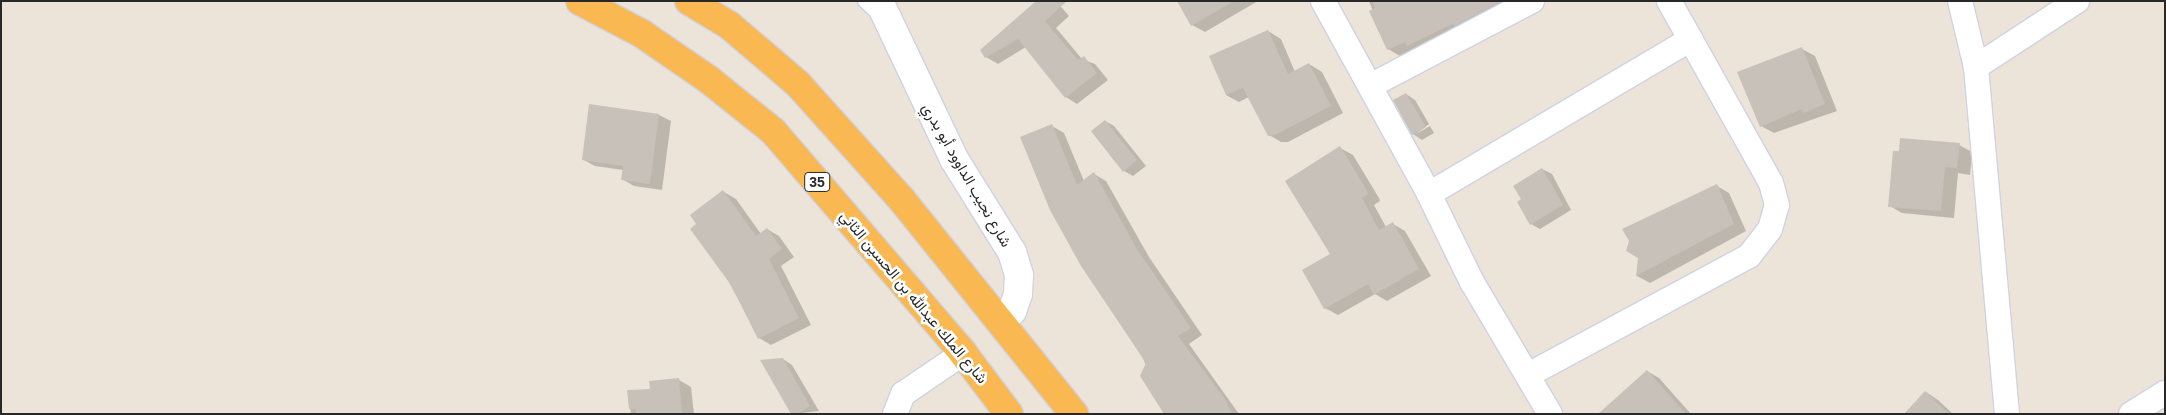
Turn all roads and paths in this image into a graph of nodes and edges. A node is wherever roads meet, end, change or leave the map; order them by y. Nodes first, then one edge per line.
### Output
1 (580, 1) edge
2 (689, 1) edge
3 (863, 1) edge
4 (1323, 1) edge
5 (1532, 1) edge
6 (1669, 1) edge
7 (1960, 1) edge
8 (2078, 1) edge
9 (884, 13) edge
10 (1691, 39) junction
11 (1976, 67) junction
12 (1370, 86) junction
13 (1429, 194) junction
14 (1001, 322) junction
15 (963, 353) junction
16 (1528, 375) junction
17 (2165, 393) edge
18 (894, 414) edge
19 (1010, 414) edge
20 (1074, 414) edge
21 (1550, 414) edge
22 (2007, 414) edge
23 (2131, 414) edge

1 - 15 highway, شارع الملك عبدالله بن الحسين الثاني / 35
2 - 14 highway
3 - 9 lane
4 - 12 street
5 - 12 street
6 - 10 street
7 - 11 street
8 - 11 street
9 - 14 street, شارع نجيب الداوود أبو بدري
10 - 13 street
10 - 16 street
11 - 22 street
12 - 13 street
13 - 16 street
14 - 20 highway
15 - 18 street
15 - 19 highway, شارع الملك عبدالله بن الحسين الثاني / 35
16 - 21 street
17 - 23 street

